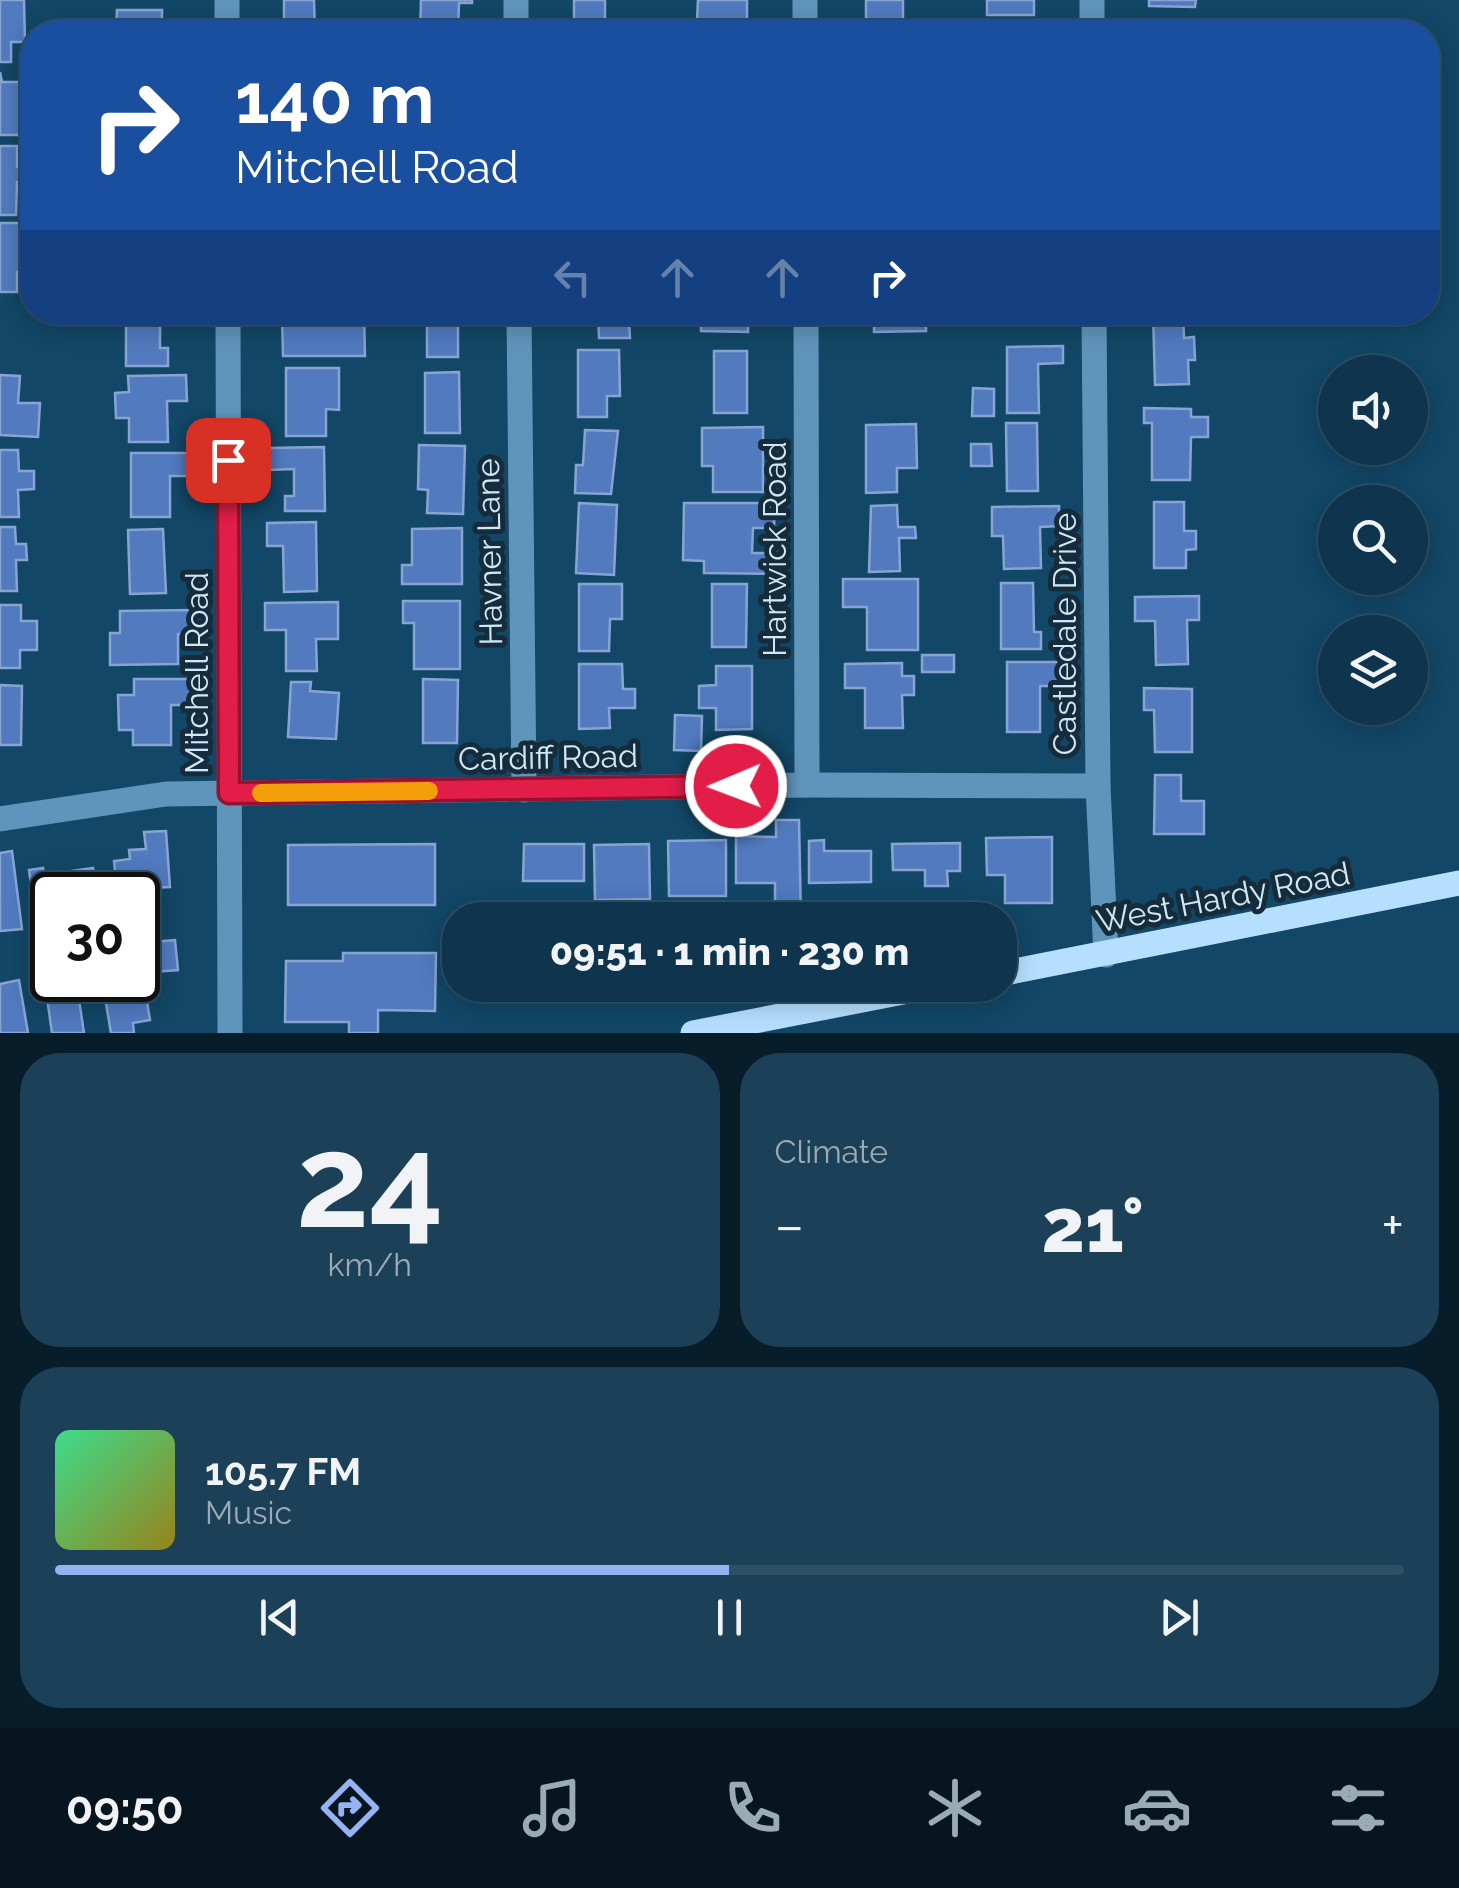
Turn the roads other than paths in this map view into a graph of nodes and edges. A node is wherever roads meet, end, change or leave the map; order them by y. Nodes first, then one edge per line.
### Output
1 (228, 325) edge
2 (519, 325) edge
3 (806, 325) edge
4 (1094, 325) edge
5 (807, 785) junction
6 (1098, 786) junction
7 (524, 790) junction
8 (229, 793) junction
9 (0, 819) edge
10 (1459, 883) edge
11 (1106, 954) junction
12 (1017, 971) edge
13 (851, 1002) edge
14 (230, 1033) edge
15 (692, 1033) edge

1 - 8 street, Mitchell Road
2 - 7 street, Havner Lane
3 - 5 street, Hartwick Road
4 - 6 street, Castledale Drive
5 - 6 street, Cardiff Road
5 - 7 street, Cardiff Road
6 - 11 street, Castledale Drive
7 - 8 street, Cardiff Road
8 - 9 street, Cardiff Road
8 - 14 street, Mitchell Road
10 - 11 main road, West Hardy Road
11 - 12 main road, West Hardy Road
13 - 15 main road

